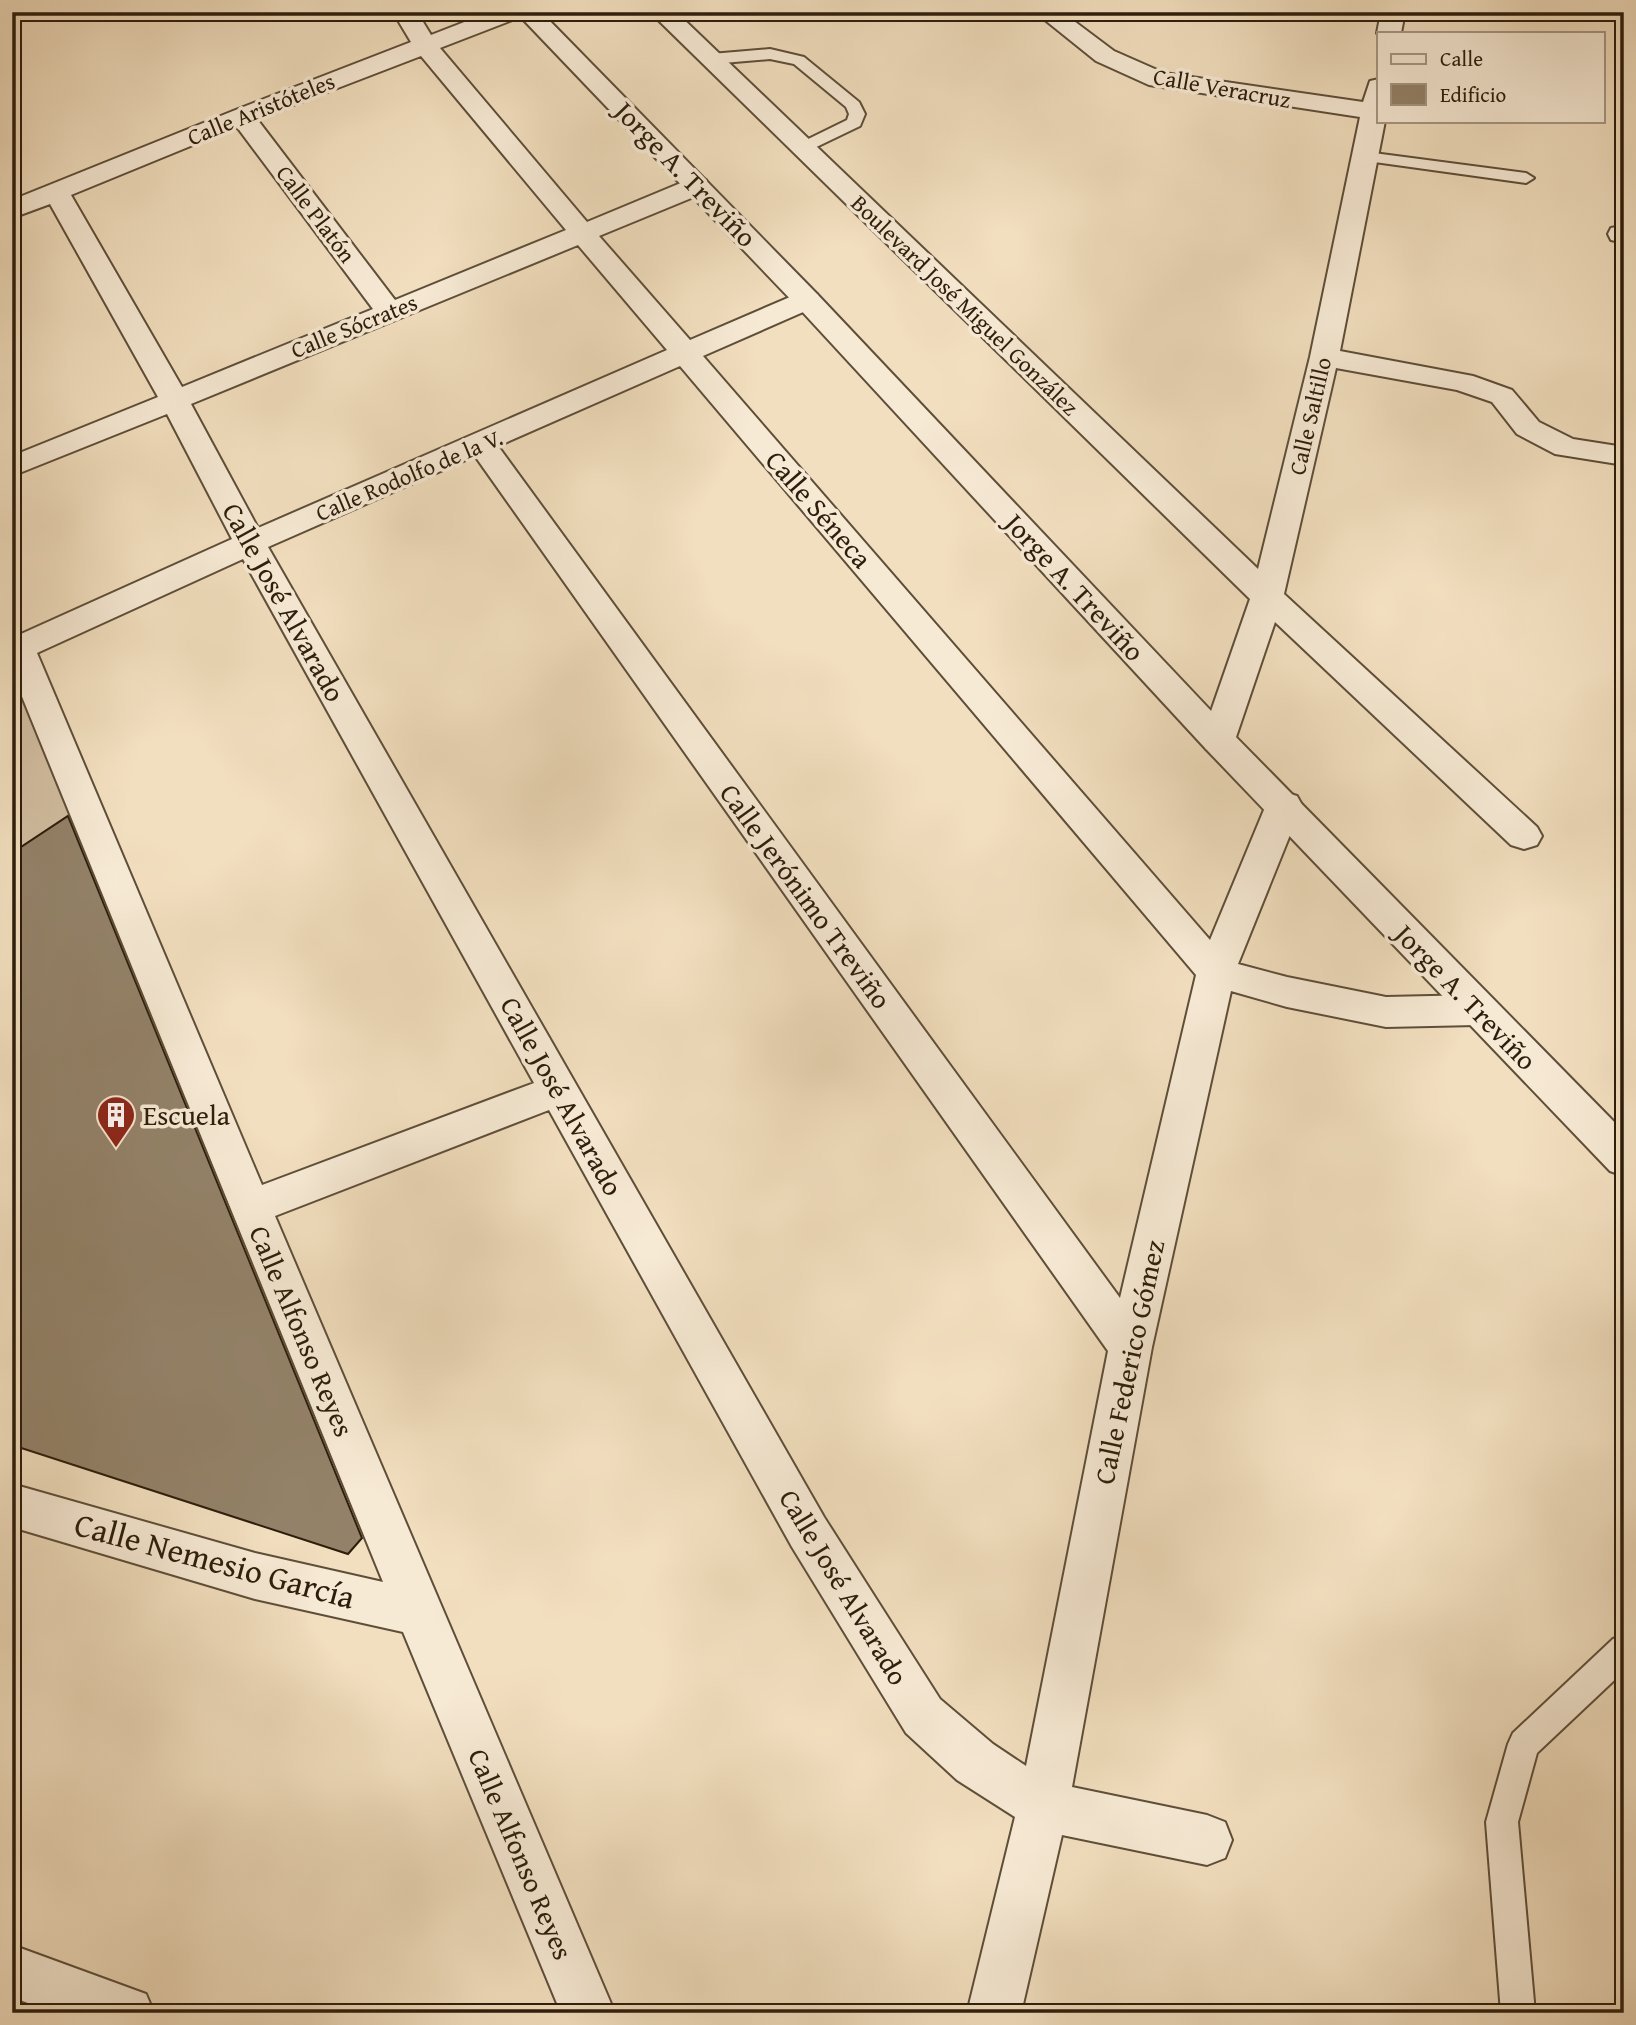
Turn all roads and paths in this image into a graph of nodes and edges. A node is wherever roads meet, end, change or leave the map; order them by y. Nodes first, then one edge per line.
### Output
1 (405, 12) edge
2 (512, 12) edge
3 (528, 12) edge
4 (662, 12) edge
5 (1047, 12) edge
6 (1393, 12) edge
7 (1389, 32) edge
8 (424, 44) junction
9 (710, 59) junction
10 (1376, 98) edge
11 (242, 116) junction
12 (802, 148) junction
13 (1366, 157) junction
14 (1526, 178) dead end
15 (697, 187) junction
16 (56, 192) junction
17 (12, 210) edge
18 (584, 235) junction
19 (807, 300) junction
20 (389, 311) junction
21 (685, 352) junction
22 (1324, 358) junction
23 (174, 401) junction
24 (481, 444) junction
25 (1624, 456) edge
26 (12, 467) edge
27 (250, 543) junction
28 (1267, 597) junction
29 (16, 650) edge
30 (1219, 740) junction
31 (1284, 805) junction
32 (1524, 836) dead end
33 (1216, 972) junction
34 (1476, 1010) junction
35 (558, 1090) junction
36 (1624, 1159) edge
37 (251, 1207) junction
38 (1130, 1347) junction
39 (12, 1505) edge
40 (419, 1613) junction
41 (1624, 1650) edge
42 (1043, 1805) junction
43 (1207, 1840) dead end
44 (12, 1971) edge
45 (127, 2013) edge
46 (588, 2013) edge
47 (994, 2013) edge
48 (1518, 2013) edge

1 - 8 street, Calle Séneca
2 - 8 street, Calle Aristóteles
3 - 15 street, Jorge A. Treviño
4 - 9 street, Boulevard José Miguel González
5 - 10 street, Calle Veracruz
6 - 7 street
8 - 11 street, Calle Aristóteles
8 - 18 street, Calle Séneca
9 - 12 street, Boulevard José Miguel González
9 - 12 lane
10 - 13 street, Calle Saltillo
11 - 16 street, Calle Aristóteles
11 - 20 street, Calle Platón
12 - 28 street, Boulevard José Miguel González
13 - 14 lane
13 - 22 street, Calle Saltillo
15 - 18 street, Calle Sócrates
15 - 19 street, Jorge A. Treviño
16 - 17 street, Calle Aristóteles
16 - 23 street, Calle José Alvarado
18 - 20 street, Calle Sócrates
18 - 21 street, Calle Séneca
19 - 21 street, Calle Rodolfo de la V.
19 - 30 street, Jorge A. Treviño
20 - 23 street, Calle Sócrates
21 - 24 street, Calle Rodolfo de la V.
21 - 33 street, Calle Séneca
22 - 25 street
22 - 28 street, Calle Saltillo
23 - 26 street, Calle Sócrates
23 - 27 street, Calle José Alvarado
24 - 27 street, Calle Rodolfo de la V.
24 - 38 street, Calle Jerónimo Treviño
27 - 29 street, Calle Rodolfo de la V.
27 - 35 street, Calle José Alvarado
28 - 30 street, Calle Saltillo
28 - 32 street, Boulevard José Miguel González
29 - 37 street, Calle Alfonso Reyes
30 - 31 street, Jorge A. Treviño
31 - 33 street, Calle Federico Gómez
31 - 34 street, Jorge A. Treviño
33 - 34 street
33 - 38 street, Calle Federico Gómez
34 - 36 street, Jorge A. Treviño
35 - 37 street
35 - 42 street, Calle José Alvarado
37 - 40 street, Calle Alfonso Reyes
38 - 42 street, Calle Federico Gómez
39 - 40 street, Calle Nemesio García
40 - 46 street, Calle Alfonso Reyes
41 - 48 lane
42 - 43 street, Calle José Alvarado
42 - 47 street, Calle Federico Gómez
44 - 45 street

